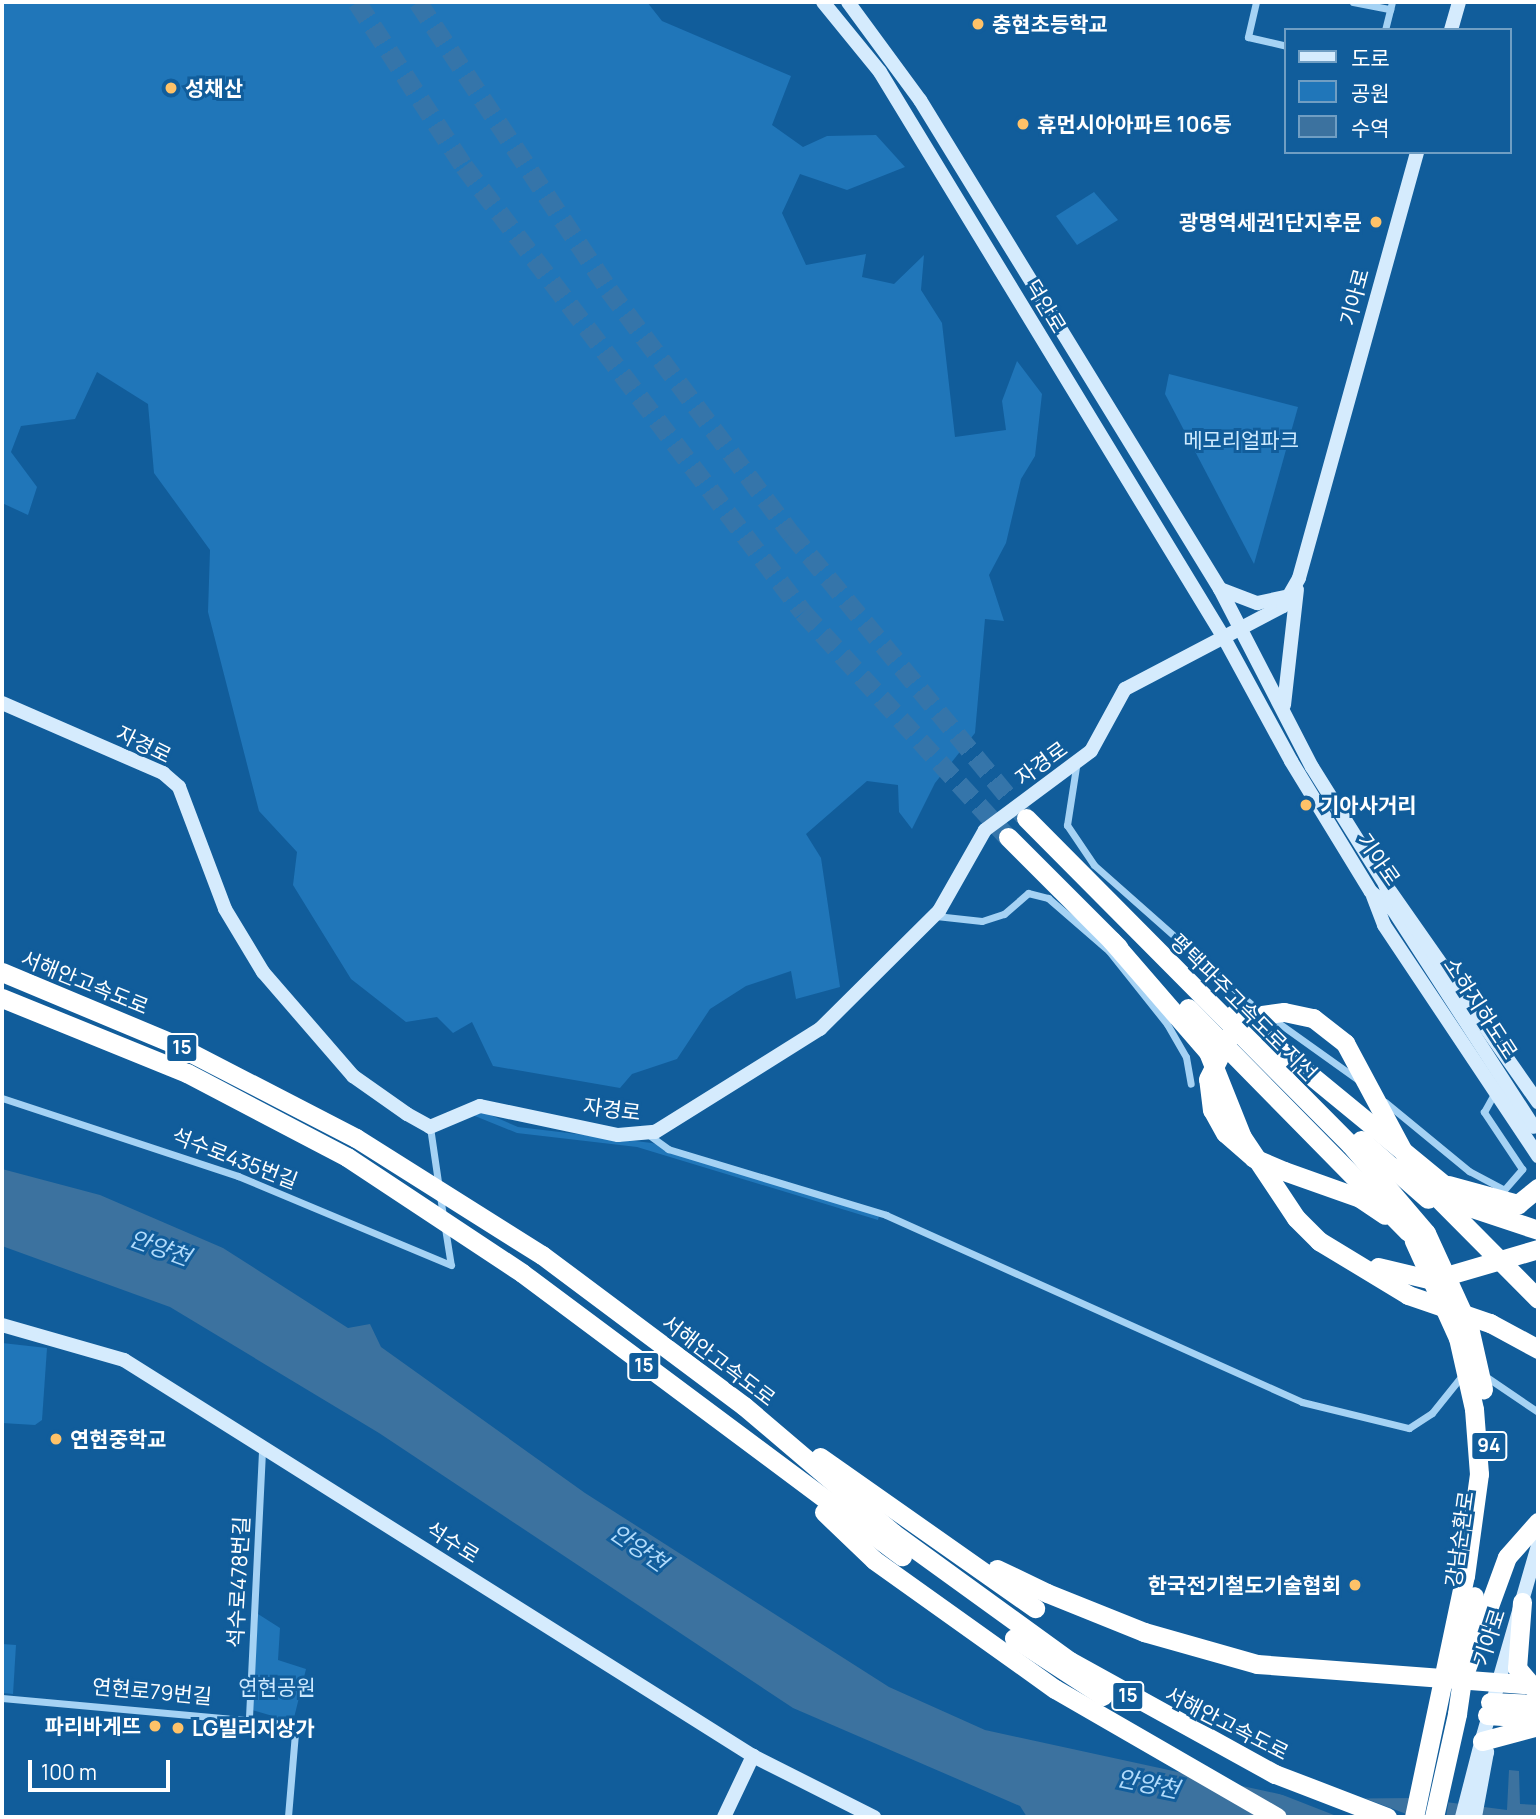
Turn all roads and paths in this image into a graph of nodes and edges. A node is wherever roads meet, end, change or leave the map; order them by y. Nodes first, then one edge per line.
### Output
1 (823, 2) edge
2 (848, 2) edge
3 (1256, 2) edge
4 (1353, 2) edge
5 (1459, 2) edge
6 (1391, 6) edge
7 (1386, 28) edge
8 (1452, 28) edge
9 (1284, 46) edge
10 (1416, 154) edge
11 (1299, 578) junction
12 (1220, 589) junction
13 (1289, 596) junction
14 (1240, 630) junction
15 (1224, 638) junction
16 (2, 703) edge
17 (1287, 720) junction
18 (1076, 767) junction
19 (1026, 818) tunnel mouth
20 (1008, 837) tunnel mouth
21 (1378, 888) junction
22 (1394, 911) joint
23 (935, 916) junction
24 (1128, 923) junction
25 (1111, 940) junction
26 (2, 972) edge
27 (2, 998) edge
28 (1247, 1003) junction
29 (1240, 1009) dead end
30 (1198, 1050) dead end
31 (1186, 1057) junction
32 (1191, 1084) dead end
33 (1289, 1084) junction
34 (1494, 1094) junction
35 (2, 1098) edge
36 (1538, 1101) edge
37 (430, 1127) junction
38 (648, 1134) junction
39 (1536, 1134) edge
40 (1523, 1139) junction
41 (1538, 1156) edge
42 (1444, 1184) junction
43 (1538, 1188) edge
44 (1458, 1225) junction
45 (1538, 1230) edge
46 (1416, 1236) junction
47 (1319, 1241) junction
48 (1538, 1249) edge
49 (1538, 1255) edge
50 (1510, 1259) junction
51 (1538, 1299) edge
52 (2, 1325) edge
53 (1538, 1349) edge
54 (744, 1406) junction
55 (1538, 1412) edge
56 (262, 1449) junction
57 (1538, 1522) edge
58 (884, 1545) junction
59 (1538, 1545) edge
60 (1522, 1602) junction
61 (1466, 1670) junction
62 (1538, 1685) edge
63 (1538, 1693) edge
64 (2, 1698) edge
65 (1538, 1704) edge
66 (1488, 1709) junction
67 (248, 1717) junction
68 (1538, 1719) edge
69 (1538, 1726) edge
70 (1481, 1746) junction
71 (753, 1756) junction
72 (288, 1817) edge
73 (723, 1817) edge
74 (874, 1817) edge
75 (1278, 1817) edge
76 (1352, 1817) edge
77 (1387, 1817) edge
78 (1414, 1817) edge
79 (1434, 1817) edge
80 (1462, 1817) edge
81 (1475, 1817) edge

1 - 15 main road, 덕안로
2 - 12 main road, 덕안로
3 - 9 street
4 - 6 street
5 - 8 main road
6 - 7 street
10 - 11 main road, 기아로
11 - 13 main road, 기아로
11 - 17 main road
12 - 13 main road
12 - 14 main road, 덕안로
13 - 14 main road, 기아로
14 - 15 main road, 기아로
14 - 17 main road, 기아로
15 - 18 main road, 자경로
15 - 21 main road, 기아로
16 - 37 main road, 자경로
17 - 21 main road, 기아로
18 - 23 main road, 자경로
18 - 28 street
19 - 24 highway, 평택파주고속도로 지선
20 - 25 highway, 평택파주고속도로 지선
21 - 22 main road, 기아로
21 - 34 main road
21 - 36 main road
22 - 39 main road, 소하지하도로
23 - 31 street
23 - 38 main road, 자경로
24 - 33 highway, 평택파주고속도로 지선
24 - 42 highway
25 - 46 highway, 평택파주고속도로 지선
25 - 47 highway
26 - 54 highway, 서해안고속도로 / 15, bridge
27 - 58 highway, 서해안고속도로 / 15, bridge
28 - 29 street
28 - 34 street
30 - 31 street
31 - 32 street
33 - 44 highway
33 - 46 highway, 평택파주고속도로 지선
34 - 40 main road
35 - 37 street, 석수로435번길
37 - 38 main road, 자경로
38 - 55 street
39 - 40 main road
40 - 41 main road
42 - 43 highway
42 - 45 highway
44 - 46 highway, bridge
44 - 51 highway, bridge
46 - 61 highway, 강남순환로 / 94, bridge
46 - 78 highway, 강남순환로 / 94, bridge
47 - 50 highway
47 - 53 highway
48 - 50 highway
49 - 50 highway
52 - 56 main road, 석수로
54 - 58 highway, 서해안고속도로 / 15
54 - 62 highway, bridge
56 - 67 street, 석수로478번길
56 - 71 main road, 석수로
57 - 61 highway
58 - 75 highway
58 - 76 highway, 서해안고속도로 / 15
58 - 77 highway, 서해안고속도로 / 15
59 - 60 main road, 기아로
60 - 63 highway
60 - 66 main road, 기아로
61 - 79 highway, 강남순환로 / 94, bridge
64 - 67 street, 연현로79번길
65 - 66 highway
66 - 68 highway
66 - 70 main road, 기아로
67 - 72 street, 연현로79번길
69 - 70 highway
70 - 80 main road, 기아로
70 - 81 main road, 기아로
71 - 73 main road
71 - 74 main road, 석수로

